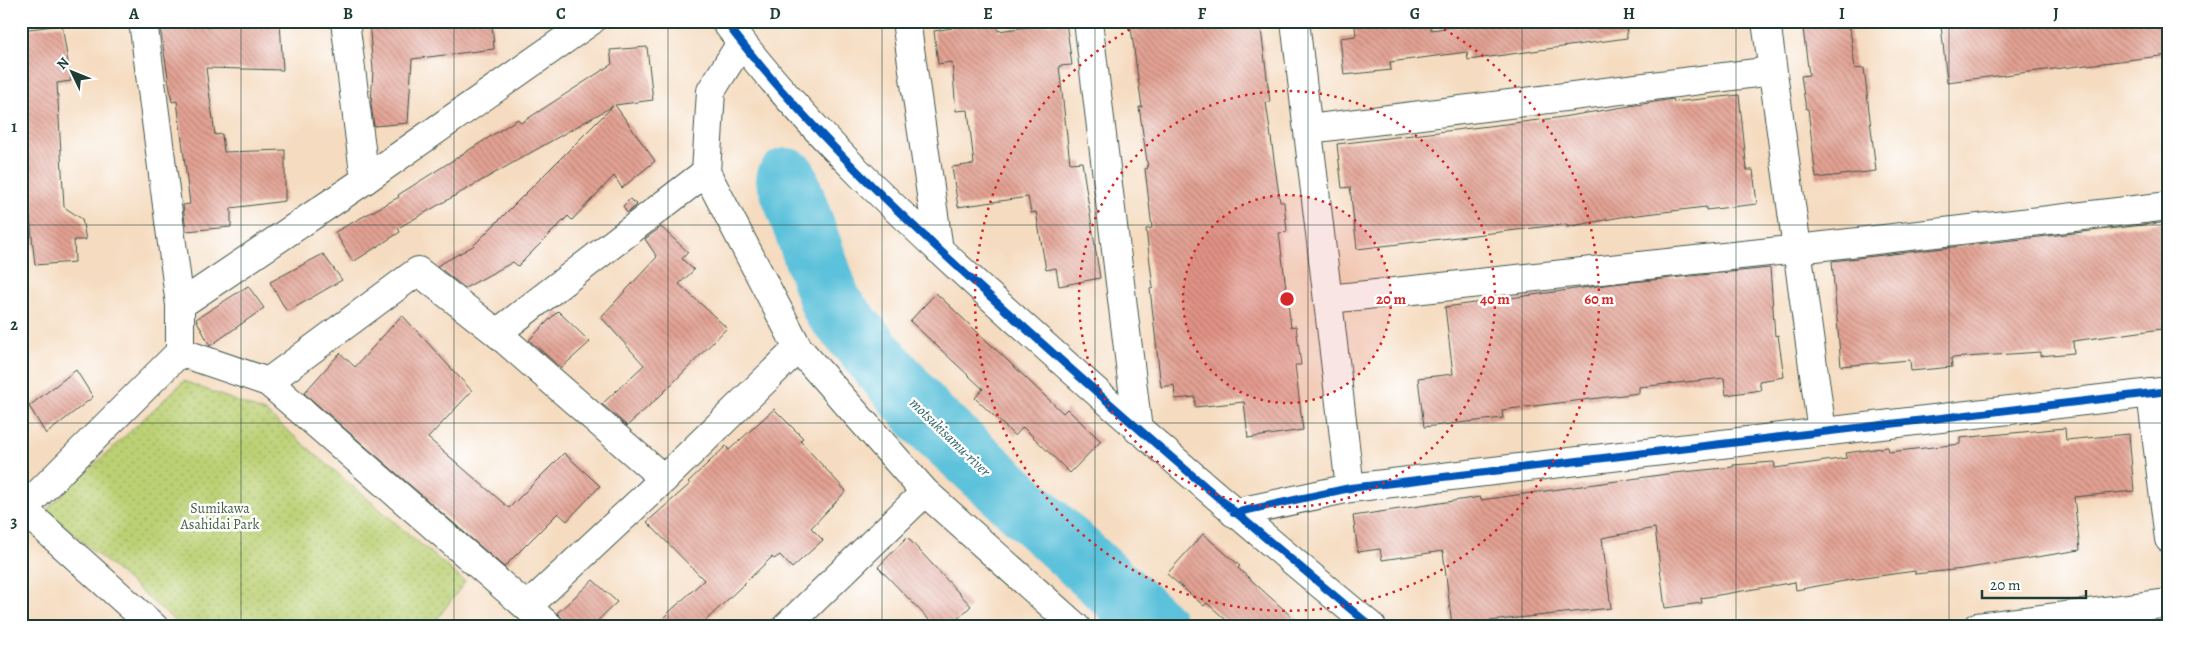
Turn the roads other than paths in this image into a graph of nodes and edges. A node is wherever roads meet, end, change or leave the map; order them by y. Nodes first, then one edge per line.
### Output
1 (143, 21) edge
2 (345, 21) edge
3 (592, 21) edge
4 (725, 21) edge
5 (906, 21) edge
6 (1088, 21) edge
7 (1295, 21) edge
8 (1766, 21) edge
9 (741, 43) junction
10 (1772, 71) junction
11 (1309, 129) junction
12 (706, 172) junction
13 (365, 180) junction
14 (2169, 206) edge
15 (1798, 249) junction
16 (939, 250) junction
17 (1329, 299) junction
18 (180, 305) junction
19 (497, 333) junction
20 (798, 348) junction
21 (180, 352) junction
22 (268, 382) junction
23 (2160, 392) edge
24 (1138, 430) junction
25 (1822, 432) junction
26 (664, 478) junction
27 (1350, 488) junction
28 (925, 492) junction
29 (22, 510) edge
30 (1234, 513) junction
31 (2169, 538) edge
32 (2169, 603) edge
33 (527, 607) junction
34 (1066, 624) edge
35 (154, 627) edge
36 (550, 627) edge
37 (786, 627) edge
38 (1372, 627) edge
39 (1976, 627) edge

1 - 18 street
2 - 13 street
3 - 13 street
4 - 9 street
5 - 16 street
6 - 24 street
7 - 11 street
8 - 10 street
9 - 12 street
9 - 16 street
10 - 11 street
10 - 15 street
11 - 17 street
12 - 19 street
12 - 20 street
13 - 18 street
14 - 15 street
15 - 17 street
15 - 25 street
16 - 24 street
17 - 27 street
18 - 21 street
19 - 22 street
19 - 26 street
20 - 26 street
20 - 28 street
21 - 22 street
21 - 29 street
22 - 33 street
23 - 25 street
23 - 31 street
24 - 30 street
25 - 27 street
26 - 33 street
27 - 30 street
28 - 34 street
28 - 37 street
29 - 35 street
30 - 38 street
32 - 39 street
33 - 36 street

